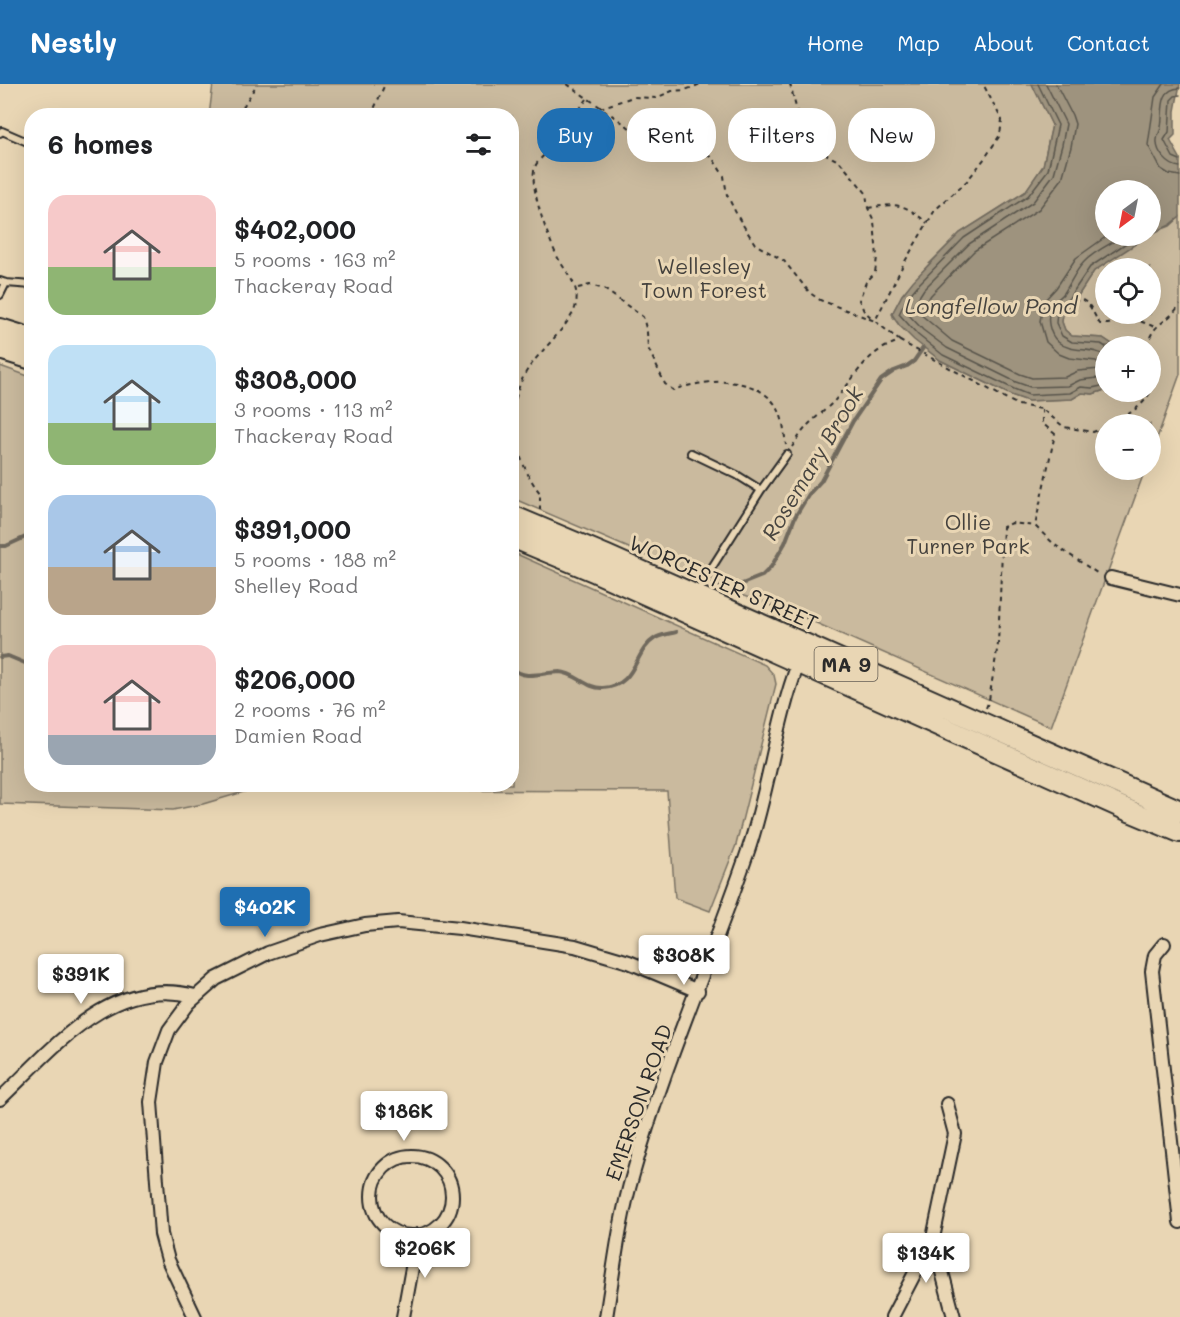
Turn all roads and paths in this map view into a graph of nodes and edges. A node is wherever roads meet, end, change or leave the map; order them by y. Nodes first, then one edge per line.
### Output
1 (257, 84) edge
2 (385, 84) edge
3 (567, 84) edge
4 (701, 84) edge
5 (790, 84) edge
6 (983, 84) edge
7 (587, 99) junction
8 (243, 108) edge
9 (374, 108) edge
10 (600, 108) joint
11 (615, 118) edge
12 (0, 133) edge
13 (24, 141) edge
14 (867, 208) junction
15 (927, 224) junction
16 (3, 282) edge
17 (24, 284) edge
18 (577, 288) junction
19 (0, 295) edge
20 (1074, 302) dead end
21 (1180, 304) edge
22 (874, 321) junction
23 (1155, 327) junction
24 (0, 329) edge
25 (24, 336) edge
26 (1150, 336) edge
27 (900, 341) junction
28 (0, 349) edge
29 (24, 356) edge
30 (519, 389) edge
31 (1144, 402) edge
32 (1042, 409) junction
33 (1128, 414) edge
34 (1095, 431) edge
35 (519, 451) edge
36 (691, 453) dead end
37 (787, 454) junction
38 (761, 490) junction
39 (519, 519) edge
40 (1035, 526) junction
41 (538, 527) junction
42 (519, 540) edge
43 (1111, 578) joint
44 (1180, 595) edge
45 (697, 596) junction
46 (798, 664) junction
47 (979, 723) junction
48 (1180, 811) edge
49 (1180, 834) edge
50 (1164, 944) dead end
51 (698, 991) junction
52 (195, 996) junction
53 (0, 1099) edge
54 (947, 1104) dead end
55 (1180, 1222) edge
56 (418, 1235) junction
57 (933, 1238) junction
58 (195, 1317) edge
59 (403, 1317) edge
60 (606, 1317) edge
61 (892, 1317) edge
62 (954, 1317) edge

1 - 8 path
2 - 9 path
3 - 7 path
4 - 10 path
5 - 14 path
6 - 15 path
7 - 10 path
7 - 18 path
11 - 22 path
12 - 13 lane
14 - 15 path
14 - 22 path
15 - 22 path
16 - 17 lane
16 - 19 lane
18 - 30 path
18 - 37 path
20 - 23 path
21 - 23 path
22 - 27 path
23 - 26 path
24 - 25 highway
27 - 32 path
27 - 37 path
28 - 29 highway
31 - 33 path
32 - 34 path
32 - 40 path
35 - 41 path
36 - 38 lane
37 - 38 lane
38 - 45 lane
39 - 41 highway, WORCESTER STREET / MA 9
40 - 43 path
40 - 47 path
41 - 45 highway, WORCESTER STREET / MA 9
42 - 46 highway, WORCESTER STREET / MA 9
43 - 44 street
45 - 47 highway, WORCESTER STREET / MA 9
46 - 49 highway, WORCESTER STREET / MA 9
46 - 51 street, EMERSON ROAD
47 - 48 highway, WORCESTER STREET / MA 9
50 - 55 street
51 - 52 street
51 - 60 street, EMERSON ROAD
52 - 53 street
52 - 58 street
54 - 57 street
56 - 56 street
56 - 59 street
57 - 61 street
57 - 62 street

